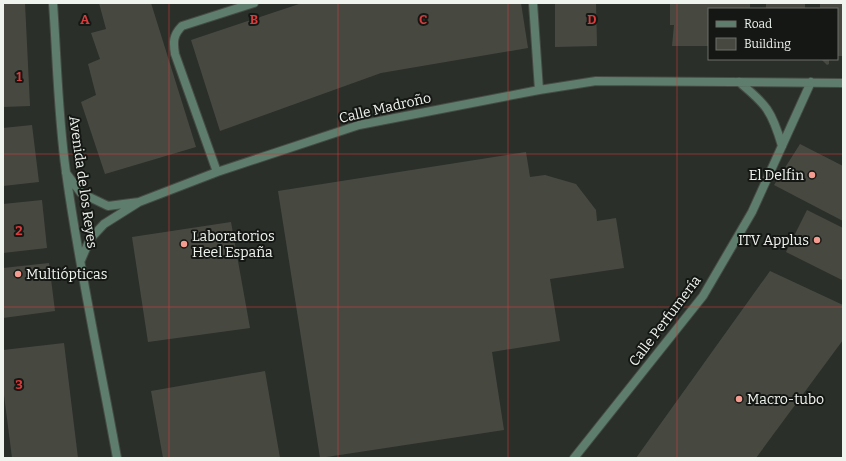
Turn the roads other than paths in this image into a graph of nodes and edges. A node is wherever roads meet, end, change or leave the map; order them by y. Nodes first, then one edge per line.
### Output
1 (53, 3) edge
2 (254, 3) edge
3 (533, 3) edge
4 (739, 82) junction
5 (810, 82) junction
6 (843, 83) edge
7 (539, 90) junction
8 (782, 146) junction
9 (66, 172) junction
10 (217, 172) junction
11 (139, 202) junction
12 (80, 261) junction
13 (117, 458) edge
14 (574, 458) edge

1 - 9 street, Avenida de los Reyes
2 - 10 street
3 - 7 street
4 - 5 street, Calle Madroño
4 - 7 street, Calle Madroño
4 - 8 street
5 - 6 street, Calle Madroño
5 - 8 street, Calle Perfumería
7 - 10 street, Calle Madroño
8 - 14 street, Calle Perfumería
9 - 11 street, Calle Madroño
9 - 12 street, Avenida de los Reyes
10 - 11 street, Calle Madroño
11 - 12 street, Calle Madroño
12 - 13 street, Avenida de los Reyes

